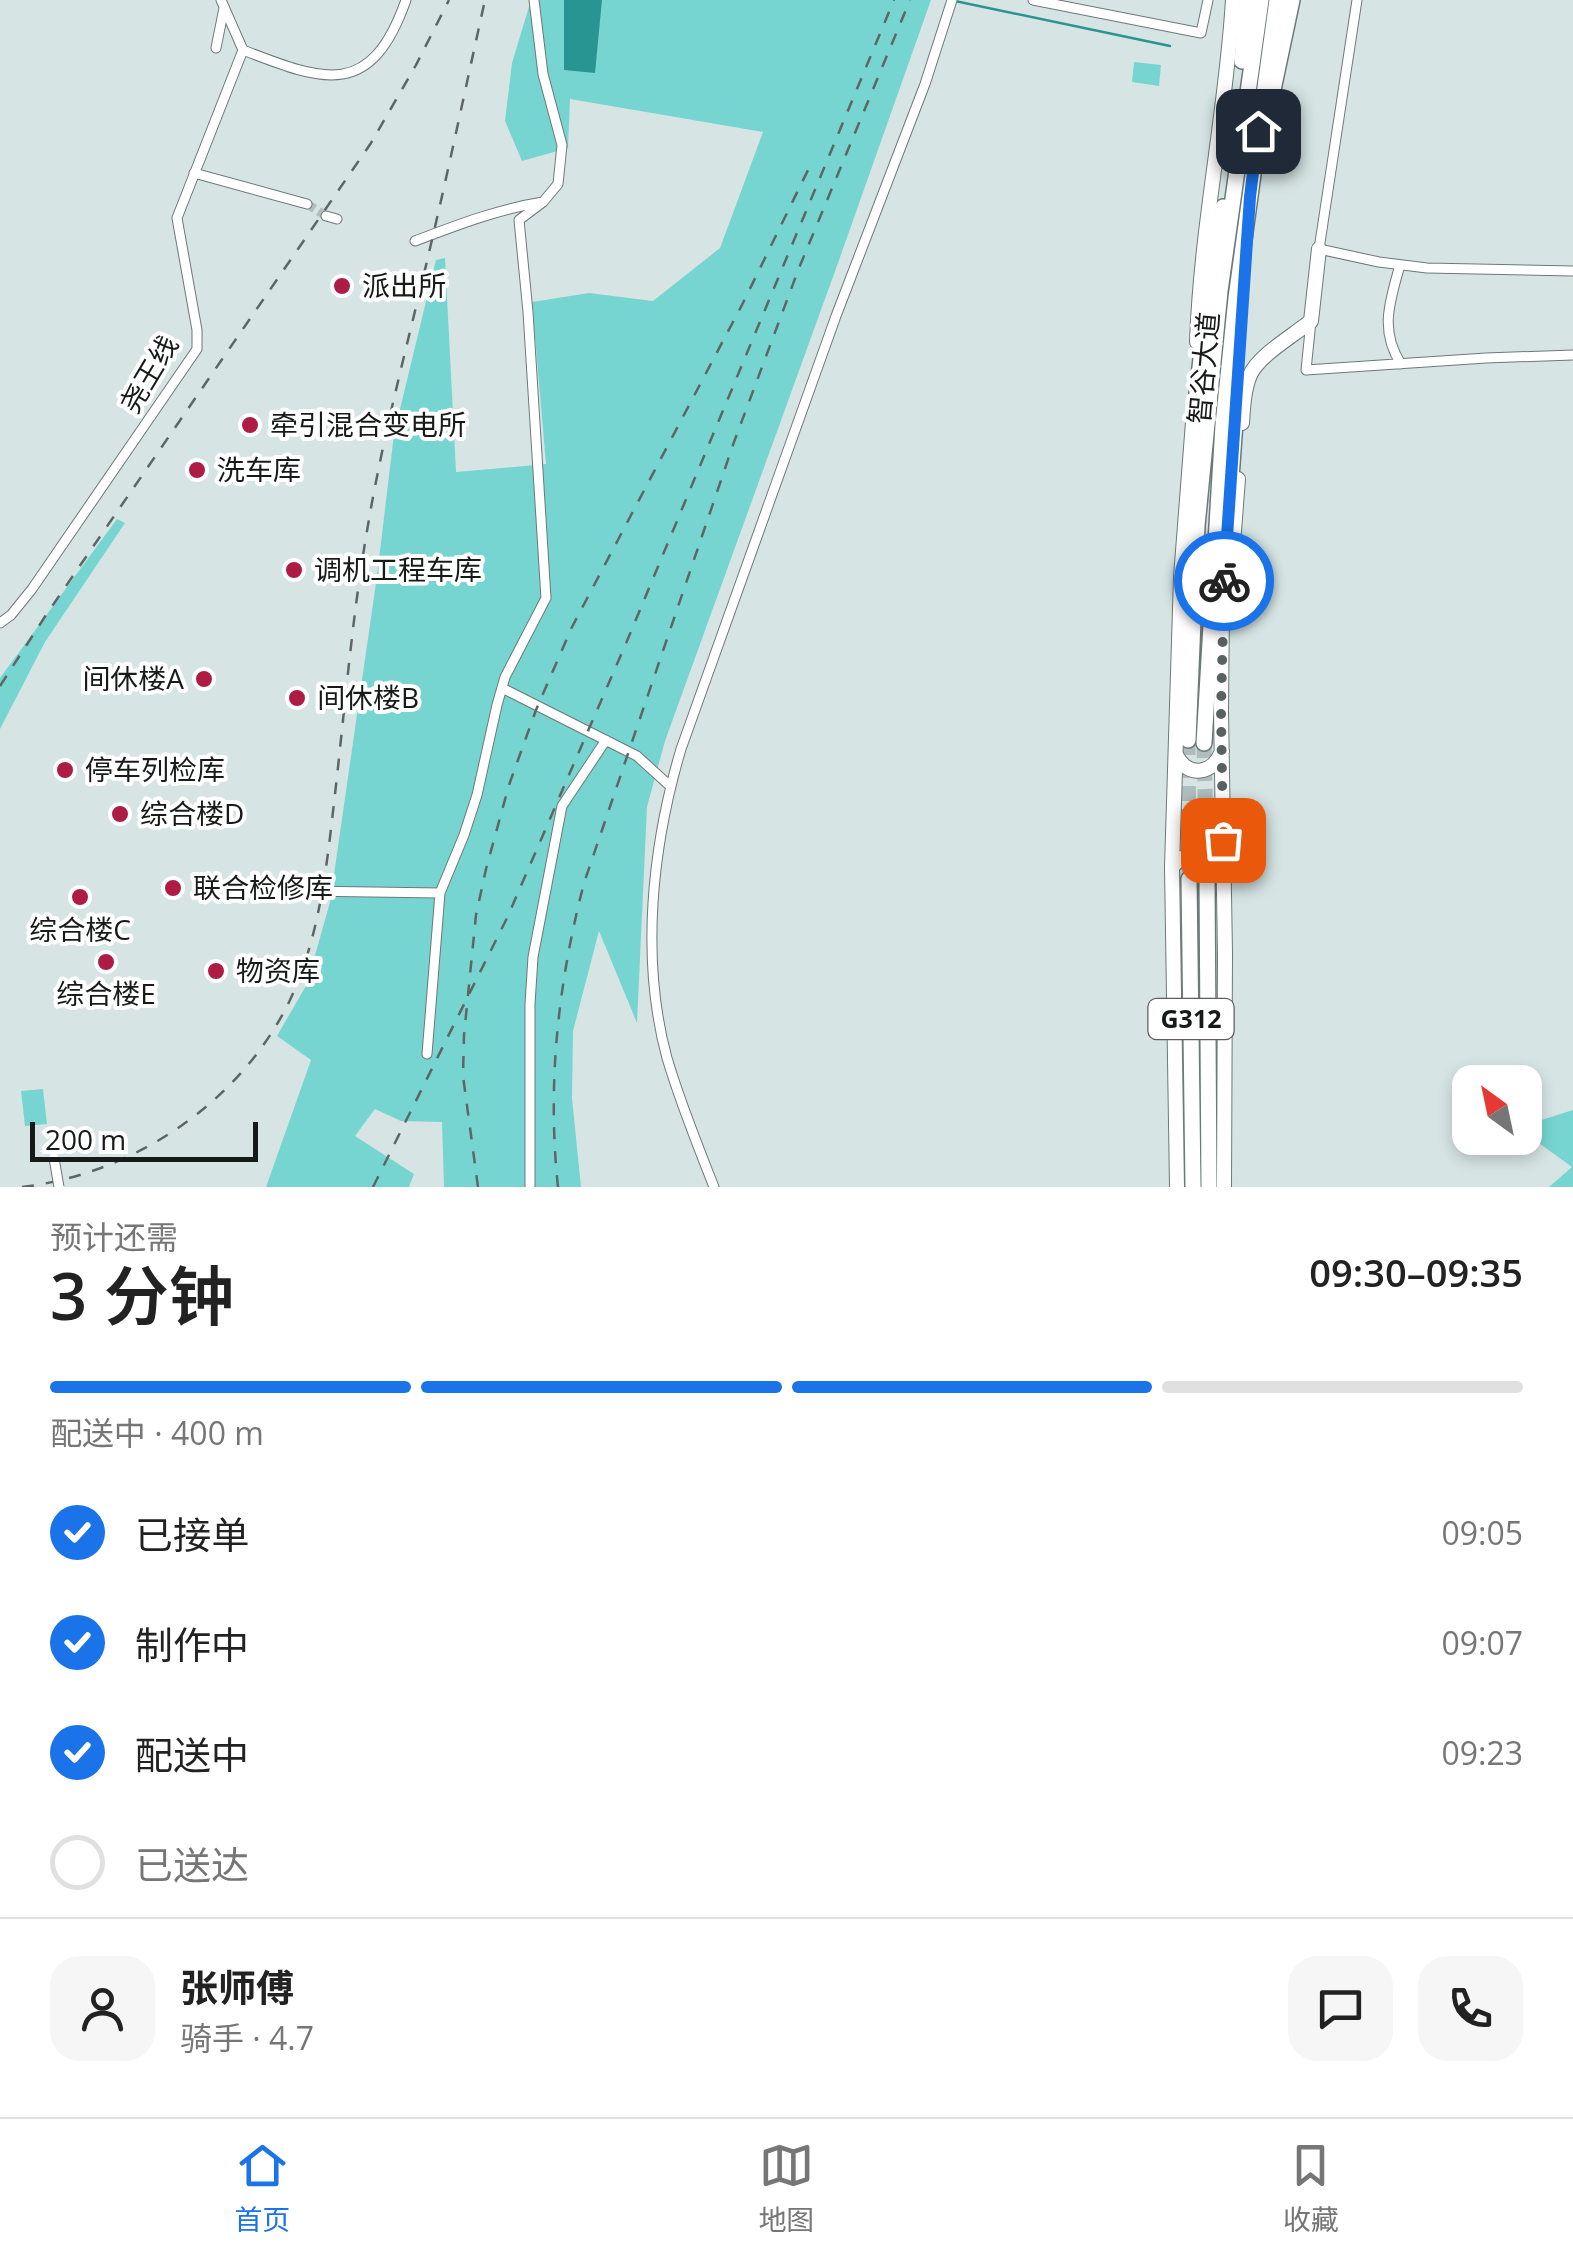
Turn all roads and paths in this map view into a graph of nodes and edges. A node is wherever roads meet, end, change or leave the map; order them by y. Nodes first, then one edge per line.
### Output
1 (406, 0) edge
2 (534, 0) edge
3 (952, 0) edge
4 (1033, 0) edge
5 (1208, 0) edge
6 (1233, 0) edge
7 (1247, 0) edge
8 (1260, 0) edge
9 (1277, 0) edge
10 (1292, 0) edge
11 (1357, 0) edge
12 (223, 2) edge
13 (216, 48) dead end
14 (243, 50) junction
15 (1239, 149) junction
16 (194, 173) junction
17 (1250, 197) junction
18 (543, 202) junction
19 (307, 204) tunnel mouth
20 (415, 241) dead end
21 (1319, 249) junction
22 (1400, 265) junction
23 (1573, 271) edge
24 (1310, 322) junction
25 (1573, 355) edge
26 (1402, 364) junction
27 (1194, 420) junction
28 (1222, 606) junction
29 (0, 623) edge
30 (502, 688) junction
31 (606, 740) junction
32 (1197, 744) junction
33 (670, 786) junction
34 (1224, 866) junction
35 (1172, 867) junction
36 (1189, 878) tunnel mouth
37 (1207, 878) tunnel mouth
38 (304, 892) dead end
39 (440, 893) junction
40 (427, 1054) dead end
41 (54, 1158) dead end
42 (59, 1187) edge
43 (530, 1187) edge
44 (714, 1187) edge
45 (1176, 1187) edge
46 (1193, 1187) edge
47 (1209, 1187) edge
48 (1224, 1187) edge

1 - 14 street
2 - 18 street
3 - 33 street
4 - 5 street
6 - 27 main road
7 - 15 highway
8 - 15 highway, 智谷大道
9 - 17 highway, 智谷大道
10 - 17 highway
11 - 21 street
12 - 13 street
12 - 14 street
14 - 16 street, 尧王线
15 - 27 highway
15 - 32 highway, 智谷大道
16 - 19 street
16 - 29 street, 尧王线
17 - 28 highway
17 - 32 highway, 智谷大道
18 - 20 street
18 - 30 street
21 - 22 street
21 - 24 main road
22 - 23 street
22 - 26 street
24 - 26 street
24 - 28 main road
25 - 26 street
27 - 32 main road
28 - 32 main road
30 - 31 street
30 - 39 street
31 - 33 street
31 - 43 street
32 - 34 main road
32 - 35 main road
33 - 44 street
34 - 35 main road
34 - 48 main road
35 - 45 main road
36 - 46 highway, G312
37 - 47 highway, G312
38 - 39 street
39 - 40 street
41 - 42 street, bridge

